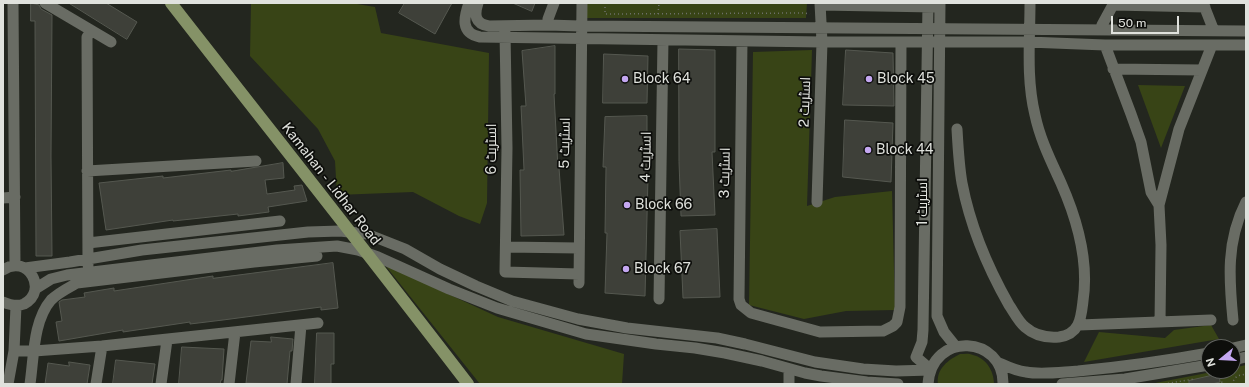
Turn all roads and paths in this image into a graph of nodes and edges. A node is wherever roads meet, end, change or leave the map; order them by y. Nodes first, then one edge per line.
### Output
1 (13, 3) edge
2 (45, 3) edge
3 (171, 3) edge
4 (469, 3) edge
5 (478, 3) edge
6 (554, 3) edge
7 (582, 3) edge
8 (605, 3) edge
9 (659, 3) edge
10 (1030, 3) edge
11 (820, 4) edge
12 (1114, 4) edge
13 (928, 5) edge
14 (940, 5) edge
15 (1204, 5) edge
16 (658, 14) junction
17 (812, 15) dead end
18 (479, 22) junction
19 (548, 25) junction
20 (506, 26) junction
21 (580, 26) junction
22 (822, 28) junction
23 (934, 28) junction
24 (467, 29) junction
25 (1029, 30) junction
26 (1102, 30) junction
27 (91, 31) junction
28 (1214, 31) junction
29 (1246, 31) edge
30 (504, 38) junction
31 (581, 38) junction
32 (663, 40) junction
33 (742, 41) junction
34 (933, 41) junction
35 (110, 42) dead end
36 (822, 42) junction
37 (900, 42) junction
38 (1028, 42) junction
39 (1105, 45) junction
40 (1212, 45) junction
41 (1246, 45) edge
42 (1113, 68) junction
43 (1202, 70) junction
44 (956, 129) dead end
45 (256, 161) dead end
46 (87, 171) junction
47 (16, 197) junction
48 (3, 198) edge
49 (817, 202) dead end
50 (1246, 202) edge
51 (1159, 205) junction
52 (280, 221) dead end
53 (88, 243) junction
54 (506, 247) junction
55 (579, 248) junction
56 (317, 256) dead end
57 (88, 258) junction
58 (20, 267) junction
59 (3, 270) edge
60 (89, 272) junction
61 (579, 278) joint
62 (35, 289) junction
63 (659, 299) dead end
64 (3, 302) edge
65 (16, 306) junction
66 (1211, 320) dead end
67 (1233, 320) dead end
68 (1160, 322) junction
69 (318, 323) dead end
70 (301, 325) junction
71 (1079, 325) junction
72 (627, 328) junction
73 (235, 332) junction
74 (626, 339) junction
75 (167, 340) junction
76 (102, 346) junction
77 (956, 347) junction
78 (14, 351) junction
79 (34, 351) junction
80 (1201, 354) edge
81 (997, 362) junction
82 (789, 368) junction
83 (931, 370) junction
84 (1201, 371) edge
85 (1246, 374) edge
86 (1198, 378) dead end
87 (1146, 379) edge
88 (822, 380) edge
89 (1115, 382) edge
90 (465, 383) edge
91 (1175, 383) edge
92 (8, 384) edge
93 (30, 384) edge
94 (96, 384) edge
95 (161, 384) edge
96 (229, 384) edge
97 (296, 384) edge
98 (789, 384) edge
99 (898, 384) edge
100 (928, 384) edge
101 (1003, 384) edge
102 (1062, 384) edge
103 (1164, 384) edge
104 (1216, 384) edge
105 (1222, 384) edge
106 (1231, 384) edge

1 - 47 street
2 - 27 street
3 - 90 main road, Kamahan - Lidhar Road
4 - 24 street
5 - 18 street
6 - 19 street
7 - 21 street, اسٹریٹ 5
8 - 16 path
9 - 16 path
10 - 25 street
11 - 13 street
11 - 22 street, اسٹریٹ 2
12 - 15 street
12 - 26 street
13 - 14 street
13 - 23 street, اسٹریٹ 1
14 - 23 street, اسٹریٹ 1
15 - 28 street
16 - 17 path
18 - 20 street
18 - 24 street
19 - 20 street
19 - 21 street
20 - 30 street, اسٹریٹ 6
21 - 22 street
21 - 31 street, اسٹریٹ 5
22 - 23 street
22 - 36 street, اسٹریٹ 2
23 - 25 street
23 - 34 street, اسٹریٹ 1
24 - 30 street
25 - 26 street
25 - 38 street
26 - 28 street
27 - 35 street
27 - 46 street
28 - 29 street
30 - 31 street
30 - 54 street, اسٹریٹ 6
31 - 32 street
31 - 55 street, اسٹریٹ 5
32 - 33 street
32 - 63 street, اسٹریٹ 4
33 - 36 street
33 - 37 street, اسٹریٹ 3
34 - 37 street
34 - 38 street
34 - 77 street, اسٹریٹ 1
34 - 83 street, اسٹریٹ 1
36 - 37 street
36 - 49 street, اسٹریٹ 2
38 - 39 street
38 - 71 street
39 - 40 street
39 - 42 street
40 - 41 street
40 - 43 street
42 - 43 street
42 - 51 street
43 - 51 street
44 - 71 street
45 - 46 street
46 - 53 street
47 - 48 street
47 - 58 street
50 - 67 street
51 - 68 street
52 - 53 street
53 - 57 street
54 - 55 street
54 - 61 street, اسٹریٹ 6
55 - 61 street, اسٹریٹ 5
56 - 79 street
57 - 58 street
57 - 60 street
57 - 72 street
58 - 59 street
58 - 62 street
60 - 62 street
60 - 74 street
62 - 65 street
64 - 65 street
65 - 78 street
66 - 68 street
68 - 71 street
69 - 70 street
70 - 73 street
70 - 97 street
72 - 74 street
72 - 83 street
73 - 75 street
73 - 96 street
74 - 82 street
75 - 76 street
75 - 95 street
76 - 79 street
76 - 94 street
77 - 81 street
77 - 83 street
78 - 79 street
78 - 92 street
79 - 93 street
80 - 81 street
81 - 101 street
82 - 88 street
82 - 98 street
83 - 100 street
84 - 87 street
85 - 106 path
86 - 91 path
87 - 89 street
88 - 99 street
89 - 102 street
91 - 103 path
104 - 105 path

